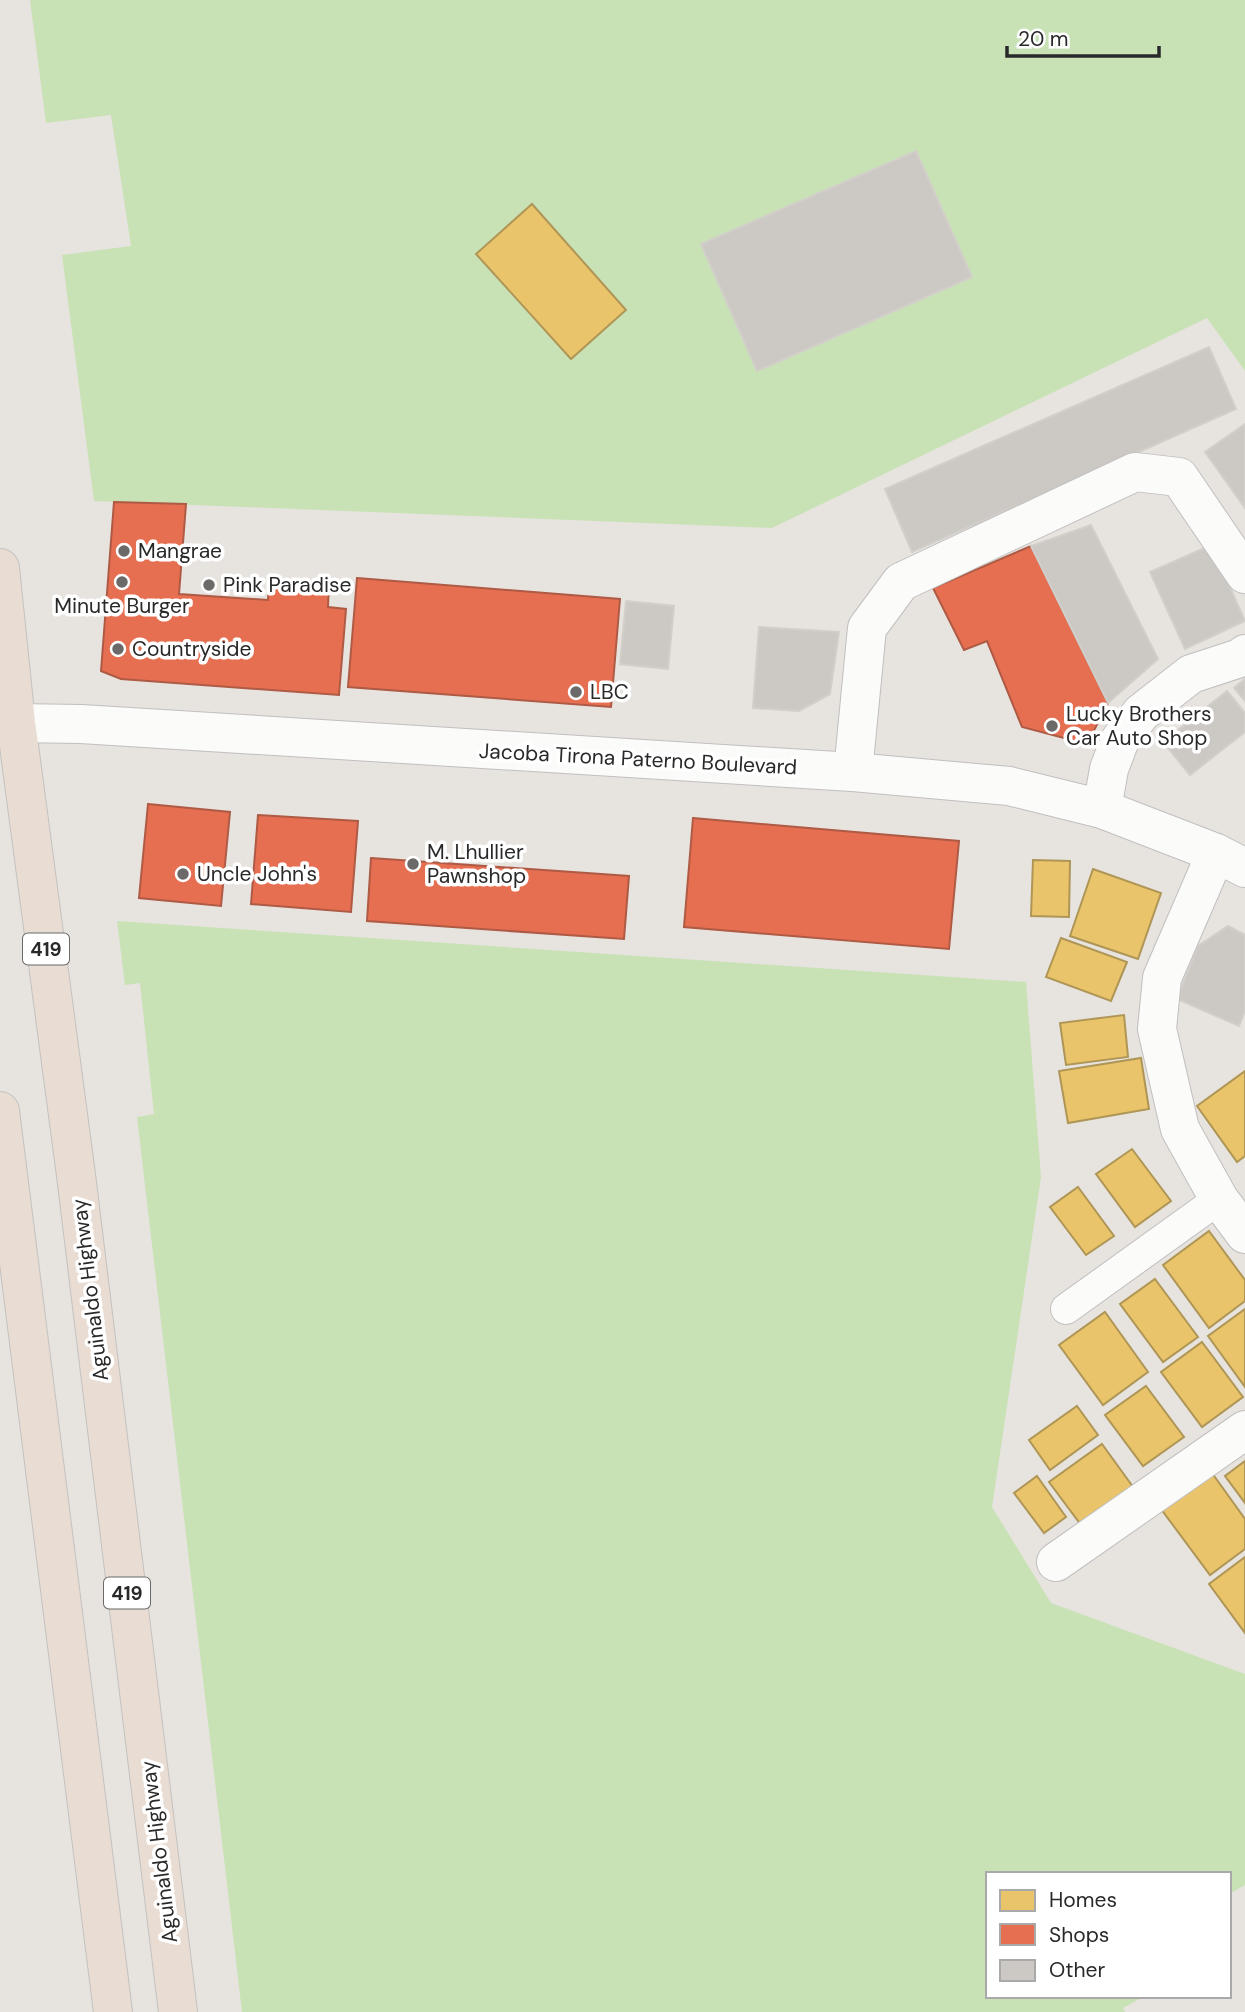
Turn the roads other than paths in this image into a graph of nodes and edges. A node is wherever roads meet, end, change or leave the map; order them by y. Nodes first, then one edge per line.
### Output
1 (0, 568) edge
2 (1245, 574) edge
3 (1245, 654) edge
4 (16, 723) junction
5 (853, 772) junction
6 (1102, 808) junction
7 (1230, 861) edge
8 (0, 1111) edge
9 (1219, 1199) junction
10 (1245, 1234) edge
11 (1066, 1309) dead end
12 (1245, 1430) edge
13 (1056, 1562) dead end
14 (113, 2012) edge
15 (178, 2012) edge

1 - 4 highway, Aguinaldo Highway / 419
2 - 5 street
3 - 6 street
4 - 5 street, Jacoba Tirona Paterno Boulevard
4 - 15 highway, Aguinaldo Highway / 419
5 - 6 street, Jacoba Tirona Paterno Boulevard
6 - 7 street, Jacoba Tirona Paterno Boulevard
7 - 9 street
8 - 14 highway
9 - 10 street
9 - 11 lane
12 - 13 street

